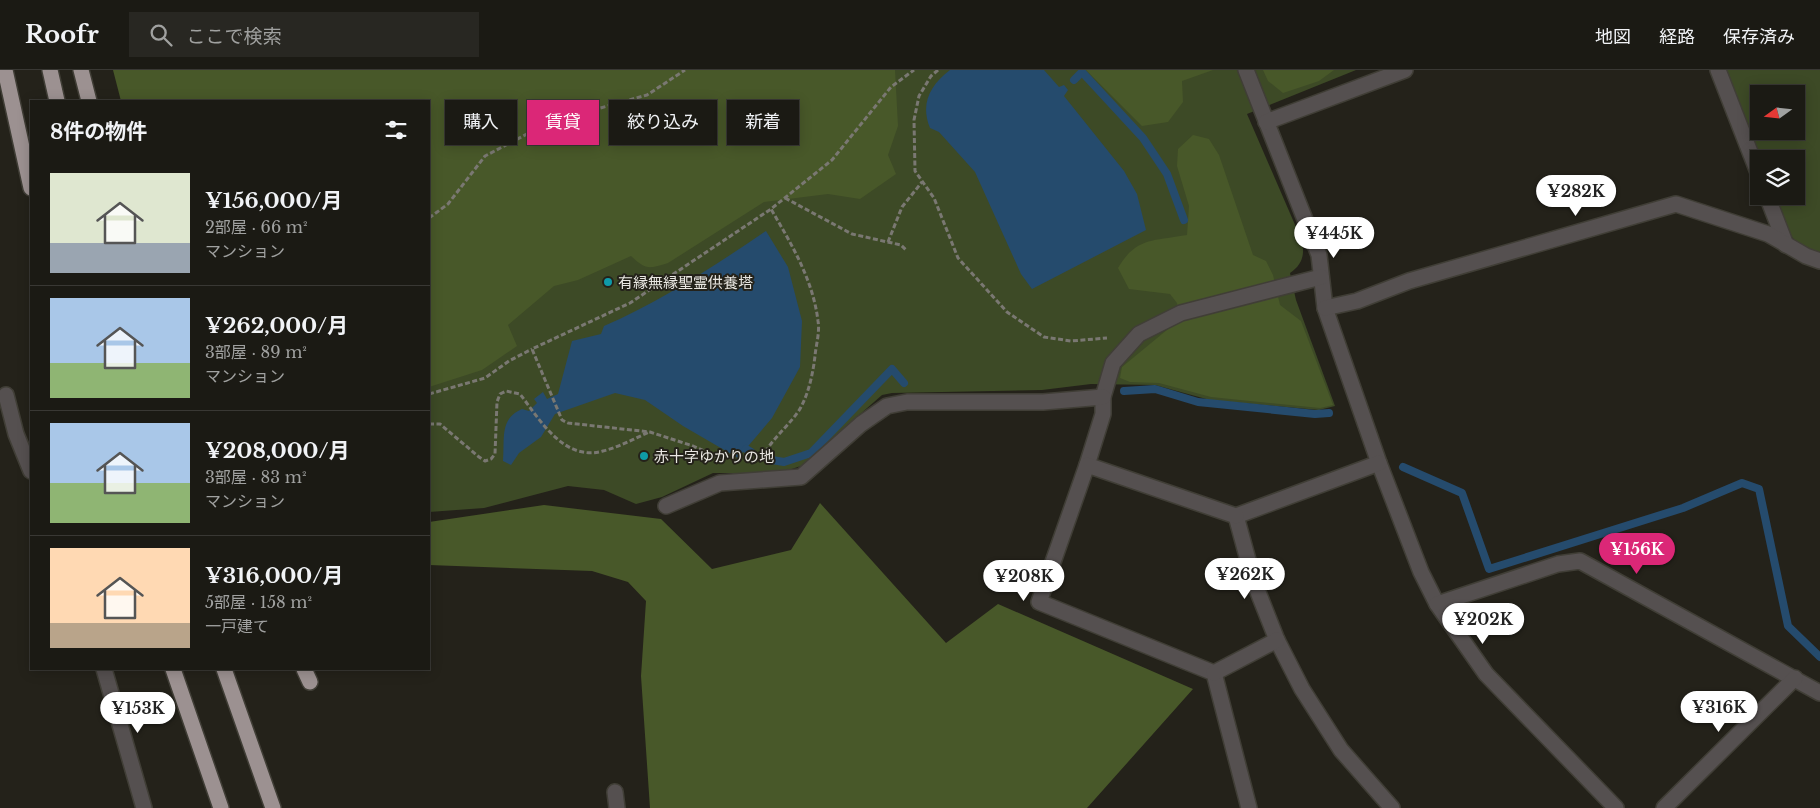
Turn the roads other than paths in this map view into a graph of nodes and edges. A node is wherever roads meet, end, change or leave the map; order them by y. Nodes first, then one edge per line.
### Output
1 (5, 70) edge
2 (50, 70) edge
3 (81, 70) edge
4 (1246, 70) edge
5 (1405, 70) edge
6 (1718, 70) edge
7 (57, 100) edge
8 (90, 100) edge
9 (1266, 122) junction
10 (1750, 152) edge
11 (30, 183) edge
12 (1770, 205) edge
13 (1786, 245) junction
14 (1820, 261) edge
15 (1321, 277) junction
16 (1325, 308) junction
17 (6, 395) dead end
18 (1103, 397) junction
19 (1379, 463) junction
20 (1087, 465) junction
21 (30, 469) edge
22 (666, 506) dead end
23 (1236, 516) junction
24 (1436, 604) junction
25 (1278, 640) junction
26 (104, 670) edge
27 (173, 670) edge
28 (224, 670) edge
29 (1214, 673) junction
30 (1795, 678) junction
31 (1820, 693) edge
32 (614, 792) dead end
33 (144, 808) edge
34 (221, 808) edge
35 (273, 808) edge
36 (617, 808) edge
37 (1249, 808) edge
38 (1392, 808) edge
39 (1616, 808) edge
40 (1664, 808) edge

1 - 11 highway
2 - 7 highway
3 - 8 highway
4 - 9 street
5 - 9 street
6 - 10 street
9 - 15 street
12 - 13 street
13 - 14 street
13 - 16 street
15 - 16 street
15 - 18 street
16 - 19 street
17 - 21 street
18 - 20 street
18 - 22 street
19 - 23 street
19 - 24 street
20 - 23 street
20 - 29 street
23 - 25 street
24 - 30 street
24 - 39 street
25 - 29 street
25 - 38 street
26 - 33 street
27 - 34 highway
28 - 35 highway
29 - 37 street
30 - 31 street
30 - 40 street
32 - 36 street

